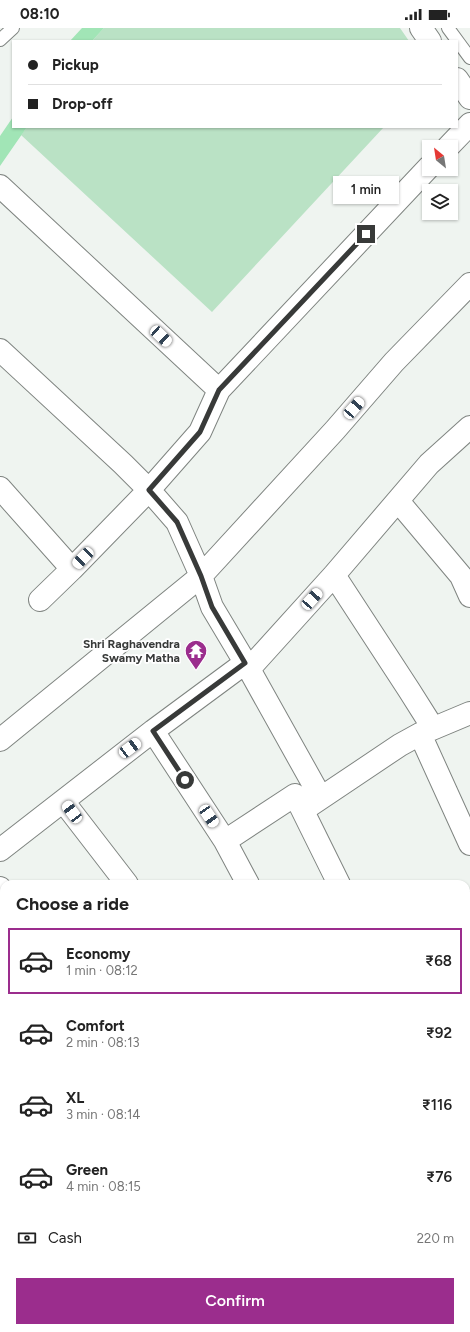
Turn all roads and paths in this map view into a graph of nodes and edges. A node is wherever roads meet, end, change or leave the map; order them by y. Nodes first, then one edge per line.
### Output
1 (14, 28) edge
2 (421, 28) edge
3 (448, 28) edge
4 (0, 40) edge
5 (429, 40) edge
6 (457, 40) edge
7 (458, 42) edge
8 (470, 58) edge
9 (458, 80) edge
10 (470, 98) edge
11 (470, 124) edge
12 (455, 140) edge
13 (422, 174) edge
14 (0, 186) edge
15 (470, 284) edge
16 (0, 350) edge
17 (219, 390) junction
18 (470, 427) edge
19 (0, 488) edge
20 (149, 490) junction
21 (398, 502) junction
22 (72, 569) junction
23 (334, 575) junction
24 (201, 576) junction
25 (470, 596) edge
26 (40, 600) dead end
27 (247, 666) junction
28 (470, 713) edge
29 (153, 731) junction
30 (426, 731) junction
31 (0, 740) edge
32 (321, 798) junction
33 (63, 801) junction
34 (303, 810) junction
35 (225, 841) junction
36 (470, 844) edge
37 (0, 850) edge
38 (124, 880) edge
39 (246, 880) edge
40 (337, 880) edge

1 - 4 lane
2 - 5 street
3 - 6 lane
7 - 8 lane
9 - 10 street
11 - 12 street
13 - 17 street
14 - 17 street
15 - 24 street
16 - 20 street
17 - 20 street
18 - 21 street
19 - 22 street
20 - 22 street
20 - 24 street
21 - 23 street
21 - 25 street
22 - 26 street
23 - 27 street
23 - 30 street
24 - 27 street
24 - 31 street
27 - 29 street
27 - 32 street
28 - 30 street
29 - 33 street
29 - 35 street
30 - 32 street
30 - 36 street
32 - 34 street
33 - 37 street
33 - 38 street
34 - 35 street
34 - 40 street
35 - 39 street

